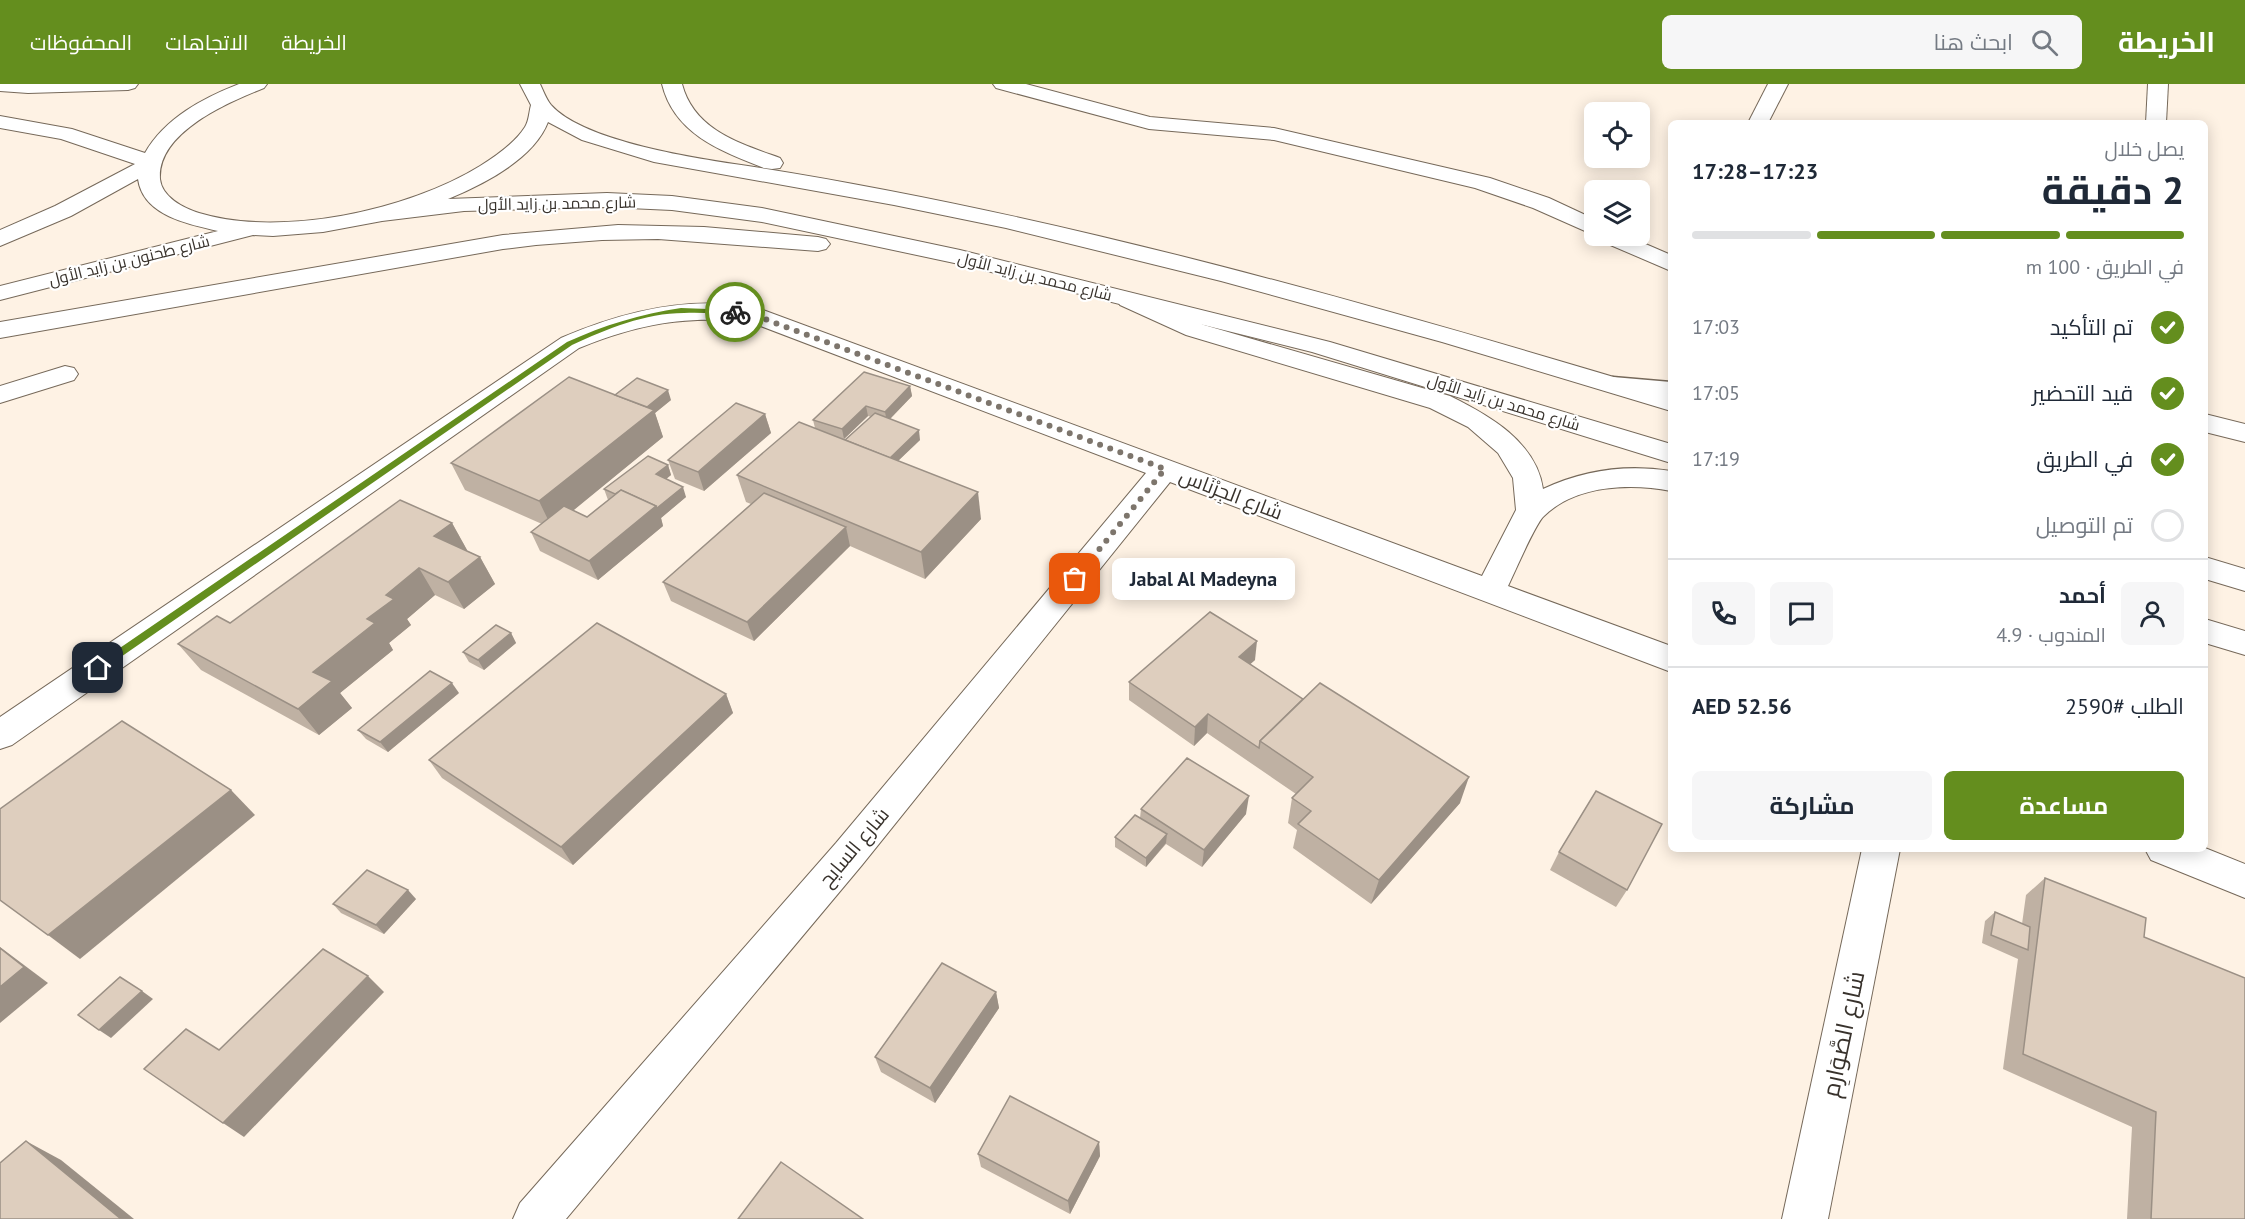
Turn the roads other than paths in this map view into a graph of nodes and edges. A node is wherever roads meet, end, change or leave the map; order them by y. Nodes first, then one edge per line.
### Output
1 (128, 84) edge
2 (257, 84) edge
3 (672, 84) edge
4 (1003, 84) edge
5 (1778, 84) edge
6 (2157, 84) edge
7 (0, 85) edge
8 (542, 96) edge
9 (1760, 120) edge
10 (2156, 120) edge
11 (0, 122) edge
12 (149, 164) junction
13 (832, 186) junction
14 (382, 214) junction
15 (1584, 223) edge
16 (258, 228) junction
17 (0, 239) edge
18 (1631, 246) edge
19 (960, 257) junction
20 (1668, 263) edge
21 (0, 293) edge
22 (1129, 300) junction
23 (0, 330) edge
24 (65, 374) dead end
25 (1602, 382) junction
26 (1668, 388) edge
27 (0, 395) edge
28 (1668, 402) edge
29 (2208, 424) edge
30 (2245, 434) edge
31 (1668, 453) edge
32 (1165, 469) junction
33 (1668, 480) edge
34 (1531, 510) junction
35 (2208, 569) edge
36 (2245, 580) edge
37 (1490, 591) junction
38 (2208, 633) edge
39 (2245, 643) edge
40 (1668, 658) edge
41 (0, 735) edge
42 (1880, 852) edge
43 (2172, 852) edge
44 (2245, 881) edge
45 (536, 1219) edge
46 (1805, 1219) edge

1 - 7 main road
2 - 12 main road
3 - 13 main road
4 - 15 main road
5 - 9 main road
6 - 10 main road
8 - 13 main road
8 - 14 main road
11 - 12 main road
12 - 16 main road
12 - 17 main road
13 - 25 main road
14 - 16 main road
14 - 19 main road, شارع محمد بن زايد الأول
16 - 21 main road, شارع طحنون بن زايد الأول
18 - 20 main road
19 - 22 main road, شارع محمد بن زايد الأول
19 - 23 main road
22 - 31 main road, شارع محمد بن زايد الأول
22 - 34 main road
24 - 27 main road
25 - 26 lane
25 - 28 main road
29 - 30 main road
32 - 37 main road, شارع الجِرْنَاس
32 - 41 main road, شارع الجِرْنَاس
32 - 45 main road, شارع السايح
33 - 34 main road
34 - 37 main road
35 - 36 main road
37 - 40 main road, شارع الجِرْنَاس
38 - 39 main road
42 - 46 main road, شارع الصَّوَارِم
43 - 44 main road

